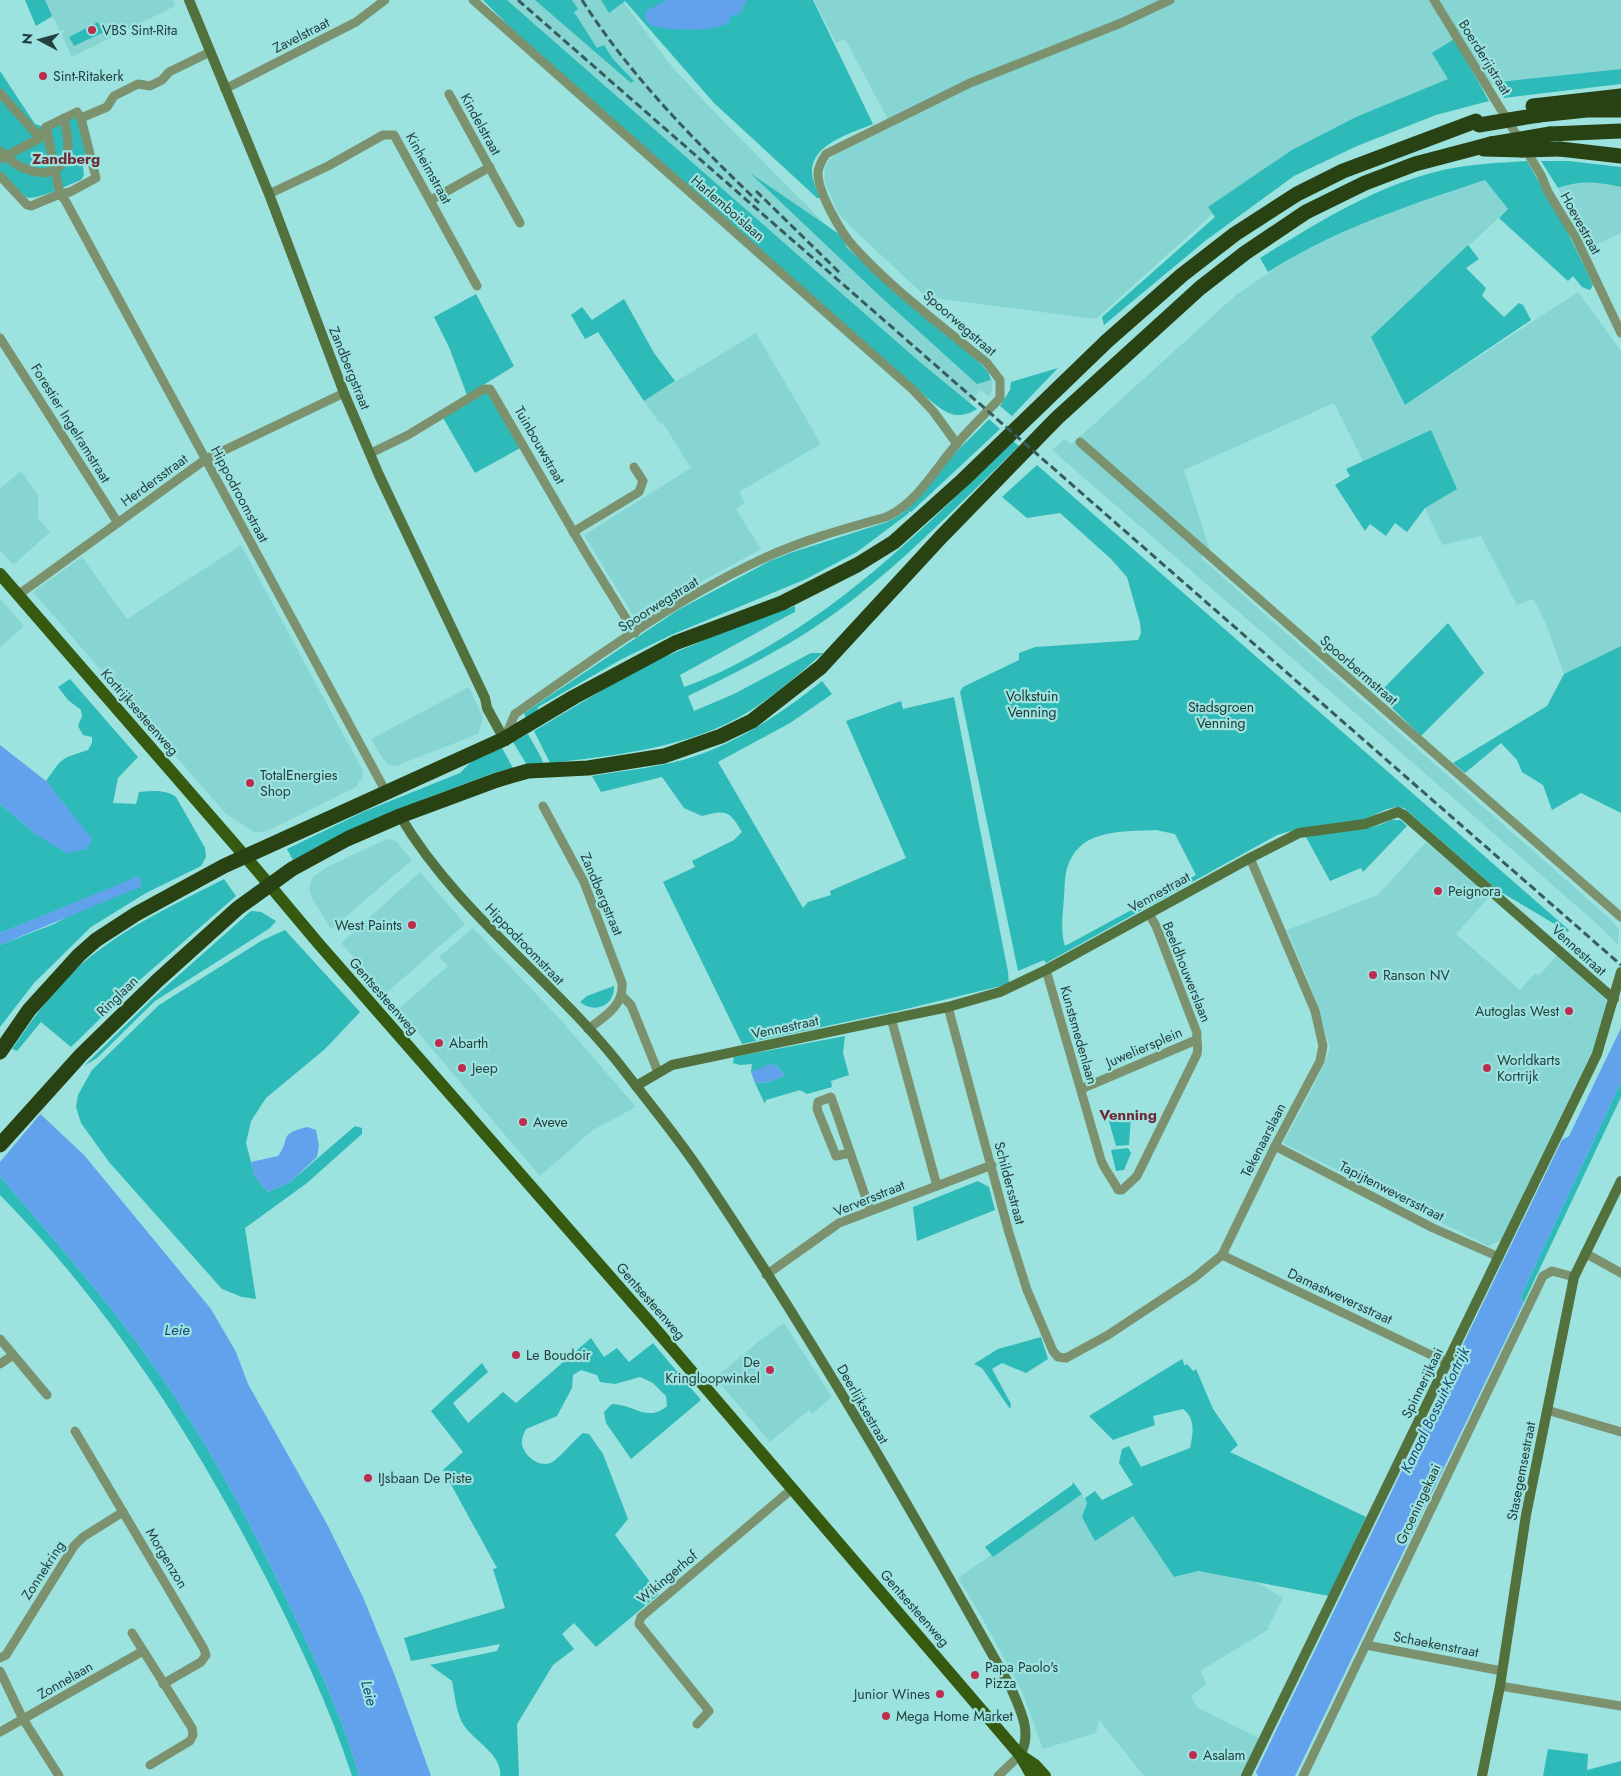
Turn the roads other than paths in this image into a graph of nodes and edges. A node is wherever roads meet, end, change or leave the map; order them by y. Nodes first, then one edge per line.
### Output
1 (189, 0) edge
2 (385, 0) edge
3 (473, 0) edge
4 (1170, 0) edge
5 (1434, 0) edge
6 (210, 52) junction
7 (225, 89) junction
8 (0, 93) edge
9 (449, 94) dead end
10 (1621, 96) edge
11 (1536, 110) junction
12 (1621, 110) edge
13 (64, 118) junction
14 (81, 118) junction
15 (46, 127) junction
16 (1514, 128) joint
17 (1621, 131) edge
18 (40, 138) junction
19 (1492, 147) junction
20 (2, 155) edge
21 (1621, 156) edge
22 (490, 167) junction
23 (56, 169) junction
24 (0, 176) edge
25 (60, 194) junction
26 (269, 194) junction
27 (431, 200) junction
28 (520, 223) dead end
29 (477, 286) dead end
30 (1621, 333) edge
31 (0, 338) edge
32 (344, 394) junction
33 (1080, 442) dead end
34 (957, 444) junction
35 (371, 453) junction
36 (206, 459) junction
37 (634, 467) dead end
38 (118, 523) junction
39 (573, 532) junction
40 (0, 574) edge
41 (18, 595) junction
42 (635, 633) junction
43 (504, 739) junction
44 (386, 792) junction
45 (543, 806) dead end
46 (400, 816) junction
47 (244, 857) junction
48 (1250, 858) junction
49 (256, 869) joint
50 (270, 885) junction
51 (1149, 914) junction
52 (1621, 917) edge
53 (1046, 970) junction
54 (1621, 972) edge
55 (622, 996) junction
56 (1614, 999) junction
57 (948, 1007) junction
58 (891, 1018) junction
59 (588, 1029) junction
60 (1196, 1040) junction
61 (0, 1052) edge
62 (658, 1072) junction
63 (636, 1086) junction
64 (1081, 1089) junction
65 (0, 1145) edge
66 (1275, 1146) junction
67 (850, 1153) junction
68 (992, 1166) junction
69 (1621, 1181) edge
70 (937, 1186) junction
71 (1118, 1190) joint
72 (870, 1210) junction
73 (1585, 1253) junction
74 (1222, 1255) junction
75 (1499, 1256) junction
76 (1621, 1274) edge
77 (766, 1275) junction
78 (1574, 1277) junction
79 (0, 1339) edge
80 (13, 1355) junction
81 (1061, 1359) joint
82 (1448, 1362) junction
83 (0, 1364) edge
84 (47, 1395) dead end
85 (1547, 1410) junction
86 (75, 1431) dead end
87 (1621, 1432) edge
88 (792, 1489) junction
89 (123, 1512) junction
90 (132, 1633) dead end
91 (1366, 1645) junction
92 (143, 1651) junction
93 (0, 1658) edge
94 (1502, 1671) junction
95 (0, 1672) edge
96 (163, 1684) junction
97 (1500, 1686) junction
98 (1621, 1706) edge
99 (23, 1719) junction
100 (697, 1724) dead end
101 (0, 1732) edge
102 (1020, 1755) junction
103 (150, 1765) dead end
104 (60, 1776) edge
105 (998, 1776) edge
106 (1032, 1776) edge
107 (1046, 1776) edge
108 (1246, 1776) edge
109 (1303, 1776) edge
110 (1482, 1776) edge

1 - 6 street, Zandbergstraat
2 - 7 street, Zavelstraat
3 - 34 street, Harlemboislaan
4 - 34 street, Spoorwegstraat
5 - 16 street, Boerderijstraat
6 - 7 street, Zandbergstraat
6 - 14 street
7 - 26 street, Zandbergstraat
8 - 18 street
9 - 22 street, Kindelstraat
10 - 11 highway
11 - 12 highway
11 - 43 highway
13 - 14 street
13 - 15 street
13 - 23 street
14 - 25 street
15 - 18 street
15 - 23 street
16 - 30 street, Hoevestraat
17 - 19 highway, bridge
18 - 20 street
19 - 21 highway, bridge
19 - 46 highway, Ringlaan
20 - 23 street
22 - 27 street, Kindelstraat
22 - 28 street, Kindelstraat
23 - 25 street
24 - 25 street
25 - 36 street, Hippodroomstraat
26 - 27 street, Kinheimstraat
26 - 32 street, Zandbergstraat
27 - 29 street, Kinheimstraat
31 - 38 street, Forestier Ingelramstraat
32 - 35 street, Zandbergstraat
32 - 36 street, Herdersstraat
33 - 52 street, Spoorbermstraat
34 - 42 street, Spoorwegstraat
35 - 39 street, Tuinbouwstraat
35 - 43 street, Zandbergstraat
36 - 38 street, Herdersstraat
36 - 44 street, Hippodroomstraat
37 - 39 street
38 - 41 street, Herdersstraat
39 - 42 street, Tuinbouwstraat
40 - 41 main road, Kortrijksesteenweg
41 - 47 main road, Kortrijksesteenweg
42 - 43 street, Spoorwegstraat
43 - 44 highway
44 - 47 highway
45 - 55 street, Zandbergstraat
46 - 50 highway, Ringlaan
46 - 59 street, Hippodroomstraat
47 - 49 main road, Kortrijksesteenweg
47 - 61 highway
48 - 51 street, Vennestraat
48 - 56 street, Vennestraat
48 - 66 street, Tekenaarslaan
49 - 50 main road, Gentsesteenweg
50 - 65 highway, Ringlaan
50 - 88 main road, Gentsesteenweg
51 - 53 street, Vennestraat
51 - 60 street, Beeldhouwerslaan
53 - 57 street, Vennestraat
53 - 64 street, Kunstsmedenlaan
54 - 56 street, Spinnerijkaai
55 - 59 street
55 - 62 street, Zandbergstraat
56 - 75 street, Spinnerijkaai
57 - 58 street, Vennestraat
57 - 68 street, Schildersstraat
58 - 62 street, Vennestraat
58 - 70 street
59 - 63 street, Hippodroomstraat
60 - 64 street, Juweliersplein
60 - 71 street, Juweliersplein
62 - 63 street
63 - 77 street, Deerlijksestraat
64 - 71 street, Kunstsmedenlaan
66 - 74 street, Tekenaarslaan
66 - 75 street, Tapijtenweversstraat
67 - 67 street
67 - 72 street
68 - 70 street, Verversstraat
68 - 81 street, Schildersstraat
69 - 73 street, Stasegemsestraat
70 - 72 street, Verversstraat
72 - 77 street, Verversstraat
73 - 76 street
73 - 78 street, Stasegemsestraat
74 - 81 street, Tekenaarslaan
74 - 82 street, Damastweversstraat
75 - 82 street, Spinnerijkaai
77 - 102 street, Deerlijksestraat
78 - 85 street, Stasegemsestraat
78 - 91 street, Groeningekaai
79 - 80 street
80 - 83 street
80 - 84 street
82 - 108 street, Spinnerijkaai
85 - 87 street
85 - 94 street, Stasegemsestraat
86 - 89 street, Morgenzon
88 - 100 street, Wikingerhof
88 - 102 main road, Gentsesteenweg
89 - 93 street, Zonnekring
89 - 96 street, Morgenzon
90 - 92 street
91 - 94 street, Schaekenstraat
91 - 109 street, Groeningekaai
92 - 96 street
92 - 99 street, Zonnelaan
94 - 97 street, Stasegemsestraat
95 - 99 street
96 - 103 street
97 - 98 street
97 - 110 street, Stasegemsestraat
99 - 101 street, Zonnelaan
99 - 104 street
102 - 105 street
102 - 106 main road, Gentsesteenweg
102 - 107 main road, Gentsesteenweg

